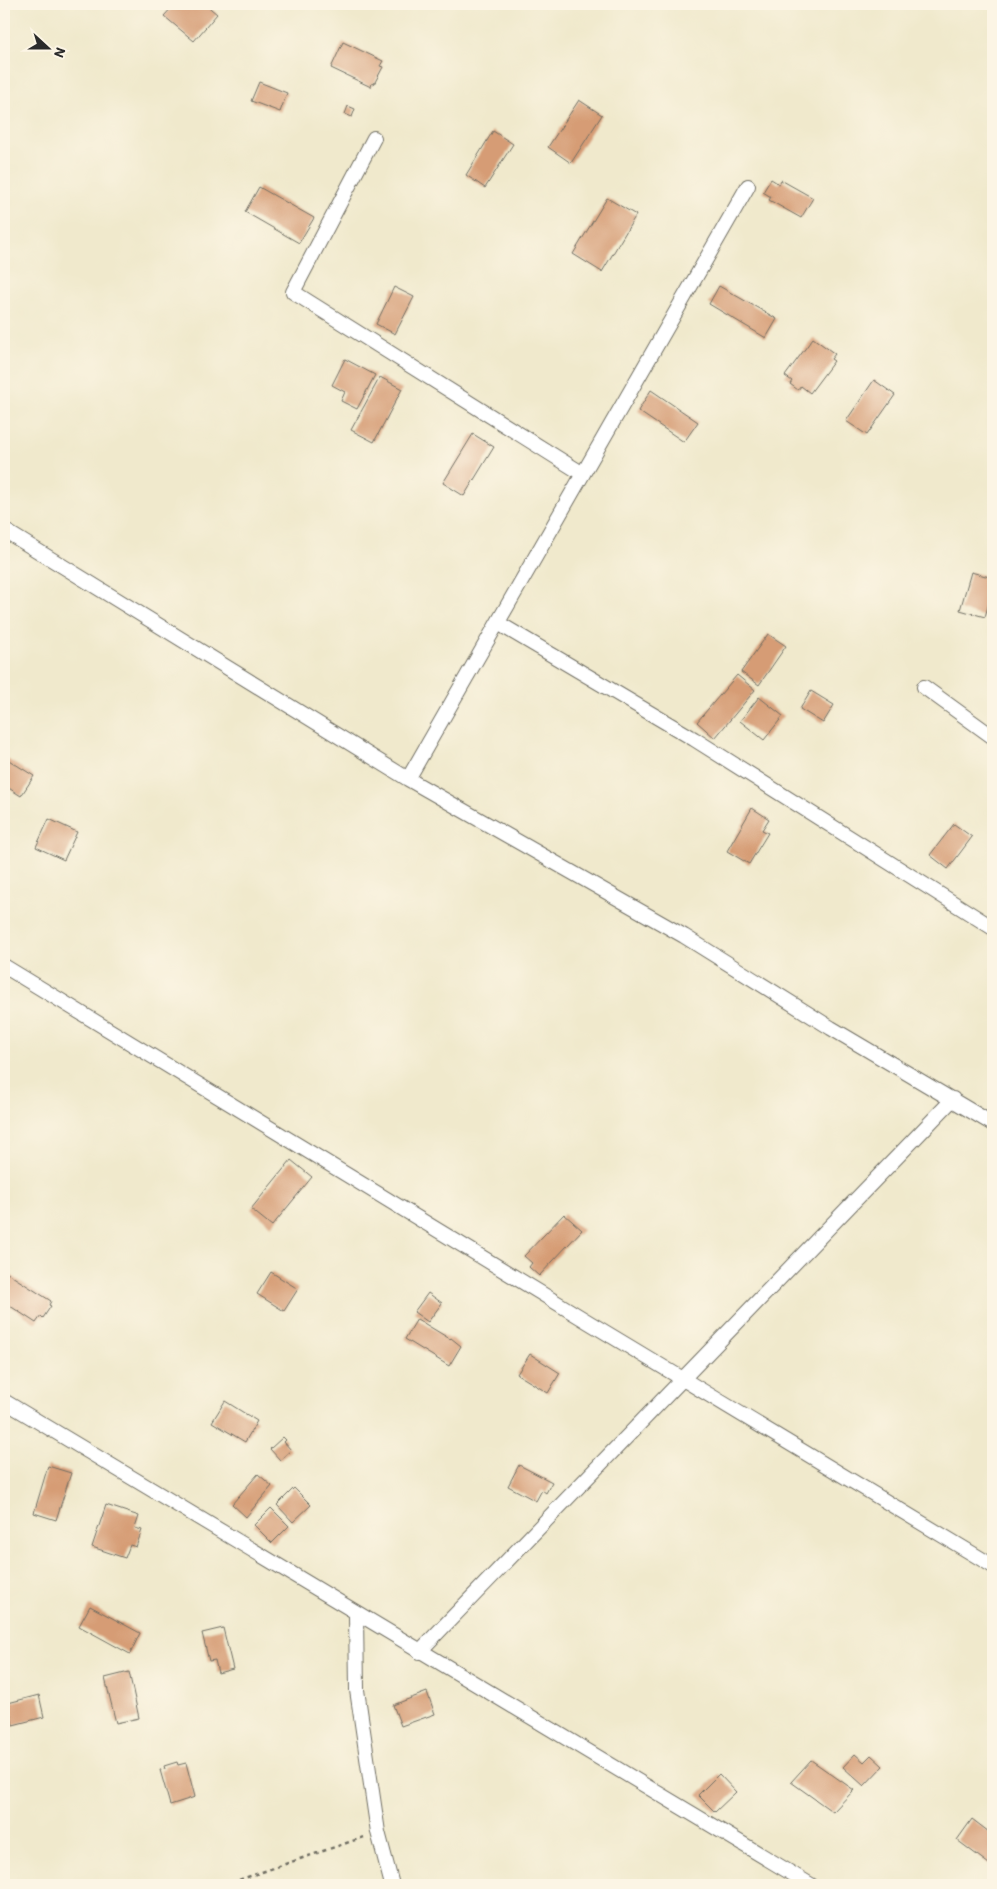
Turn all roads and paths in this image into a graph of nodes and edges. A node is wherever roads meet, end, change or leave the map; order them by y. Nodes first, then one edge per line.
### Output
1 (374, 138) dead end
2 (748, 186) dead end
3 (583, 474) junction
4 (4, 530) edge
5 (498, 624) junction
6 (924, 687) dead end
7 (993, 737) edge
8 (408, 779) junction
9 (993, 928) edge
10 (4, 966) edge
11 (953, 1099) junction
12 (993, 1124) edge
13 (682, 1378) junction
14 (4, 1401) edge
15 (993, 1566) edge
16 (356, 1614) junction
17 (420, 1652) junction
18 (378, 1832) junction
19 (224, 1885) edge
20 (392, 1885) edge
21 (811, 1885) edge

1 - 3 street
2 - 3 street
3 - 5 street
4 - 8 street
5 - 8 street
5 - 9 street
6 - 7 street
8 - 11 street
10 - 13 street
11 - 12 street
11 - 13 street
13 - 15 street
13 - 17 street
14 - 16 street
16 - 17 street
16 - 18 street
17 - 21 street
18 - 19 path
18 - 20 street

